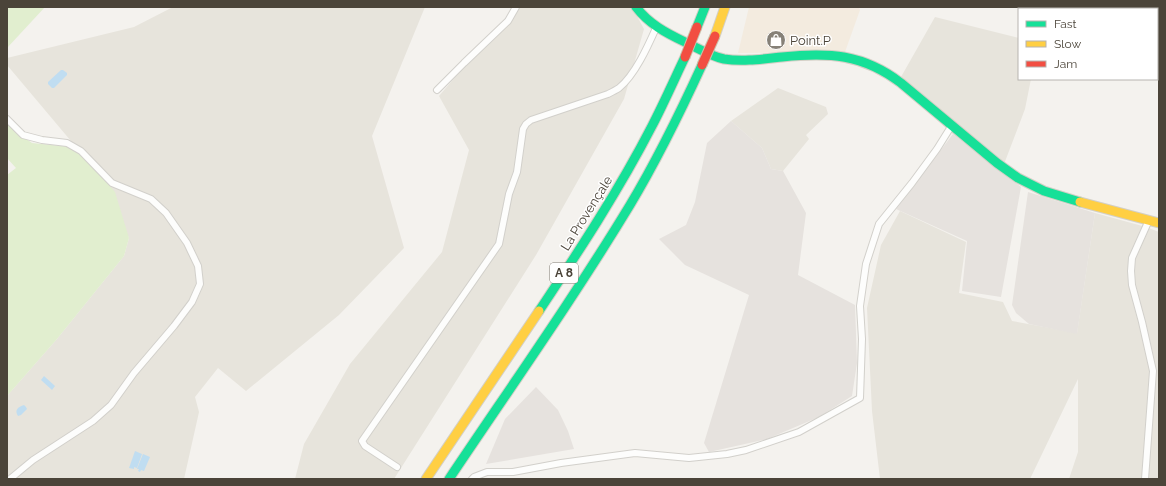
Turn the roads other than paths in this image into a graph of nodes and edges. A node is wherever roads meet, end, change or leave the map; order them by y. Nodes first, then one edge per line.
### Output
1 (516, 7) edge
2 (636, 7) edge
3 (705, 7) edge
4 (725, 7) edge
5 (656, 28) junction
6 (437, 90) dead end
7 (7, 119) edge
8 (952, 125) junction
9 (1149, 220) junction
10 (1159, 223) edge
11 (397, 467) dead end
12 (10, 479) edge
13 (426, 479) edge
14 (449, 479) edge
15 (472, 479) edge
16 (1145, 479) edge

1 - 6 street
2 - 5 main road
3 - 13 main road, La Provençale / A 8, bridge
4 - 14 main road, A 8, bridge
5 - 8 main road
5 - 11 street
7 - 12 street
8 - 9 main road
8 - 15 street
9 - 10 main road
9 - 16 street

